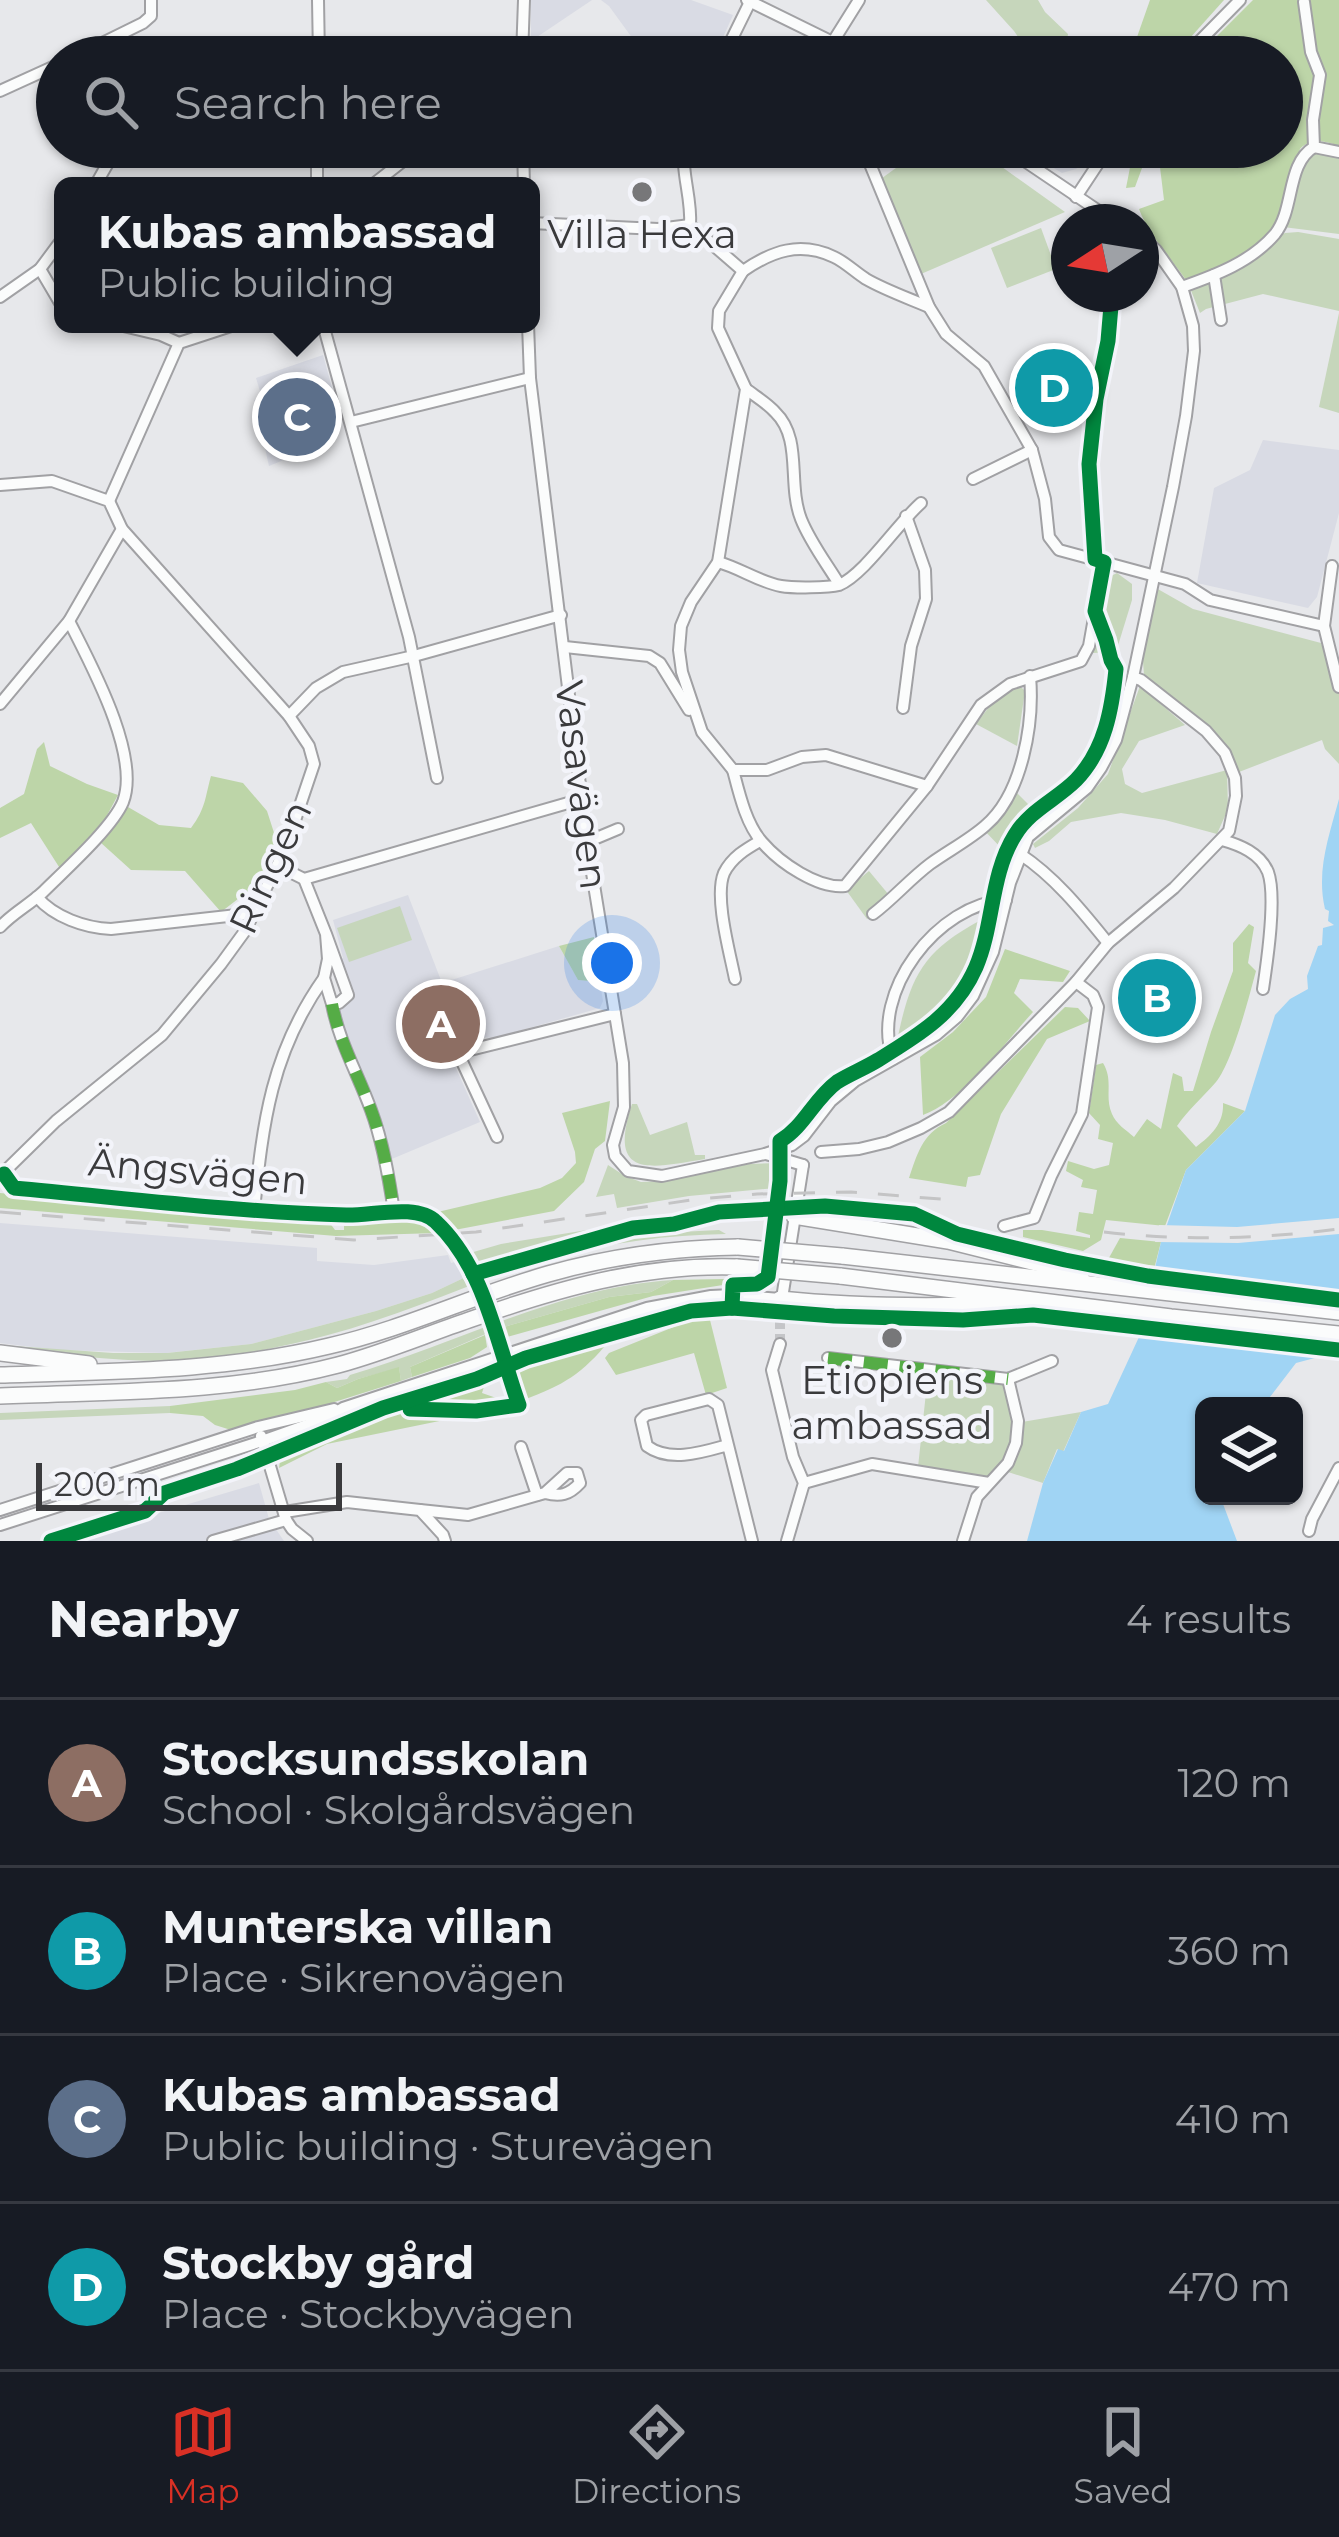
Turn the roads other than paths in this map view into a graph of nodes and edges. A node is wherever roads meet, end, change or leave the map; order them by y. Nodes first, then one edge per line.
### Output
1 (151, 0) edge
2 (318, 0) edge
3 (524, 0) edge
4 (859, 0) edge
5 (1240, 0) edge
6 (748, 1) edge
7 (1304, 2) edge
8 (117, 36) edge
9 (319, 36) edge
10 (523, 36) edge
11 (733, 36) edge
12 (825, 36) edge
13 (836, 36) edge
14 (1205, 36) edge
15 (36, 75) edge
16 (0, 91) edge
17 (1314, 147) junction
18 (1339, 152) edge
19 (1303, 155) edge
20 (684, 168) edge
21 (872, 168) edge
22 (1034, 168) edge
23 (1095, 168) edge
24 (1298, 168) edge
25 (1076, 197) junction
26 (1087, 204) edge
27 (540, 223) edge
28 (690, 225) junction
29 (54, 250) edge
30 (1159, 254) edge
31 (40, 269) junction
32 (743, 271) junction
33 (1214, 275) junction
34 (1182, 287) junction
35 (54, 293) edge
36 (0, 297) edge
37 (929, 307) junction
38 (1221, 320) dead end
39 (153, 333) edge
40 (209, 333) edge
41 (326, 333) edge
42 (528, 333) edge
43 (178, 343) junction
44 (530, 378) junction
45 (746, 388) junction
46 (351, 422) junction
47 (1032, 450) junction
48 (974, 479) dead end
49 (0, 484) edge
50 (109, 502) junction
51 (921, 503) dead end
52 (906, 516) junction
53 (122, 530) junction
54 (718, 562) junction
55 (1104, 562) junction
56 (1332, 566) dead end
57 (1154, 575) junction
58 (839, 584) junction
59 (561, 615) junction
60 (68, 621) junction
61 (1324, 626) junction
62 (565, 647) junction
63 (414, 656) junction
64 (1030, 676) junction
65 (1132, 677) junction
66 (1339, 687) edge
67 (0, 704) edge
68 (903, 709) dead end
69 (289, 716) junction
70 (702, 732) junction
71 (733, 770) junction
72 (437, 778) dead end
73 (927, 786) junction
74 (581, 799) junction
75 (618, 829) dead end
76 (1222, 840) junction
77 (760, 841) junction
78 (587, 842) junction
79 (1020, 854) junction
80 (278, 866) junction
81 (304, 879) junction
82 (37, 897) junction
83 (1006, 900) junction
84 (255, 914) junction
85 (873, 914) dead end
86 (0, 927) edge
87 (326, 934) junction
88 (1108, 944) junction
89 (324, 978) junction
90 (735, 979) dead end
91 (1076, 982) junction
92 (1263, 989) dead end
93 (332, 1004) junction
94 (615, 1014) junction
95 (893, 1058) junction
96 (804, 1136) junction
97 (496, 1137) dead end
98 (793, 1145) junction
99 (821, 1152) junction
100 (765, 1154) junction
101 (799, 1163) junction
102 (2, 1175) edge
103 (254, 1210) junction
104 (794, 1216) junction
105 (1004, 1226) dead end
106 (1063, 1275) junction
107 (1059, 1303) junction
108 (780, 1305) junction
109 (1339, 1312) edge
110 (1339, 1334) edge
111 (780, 1344) tunnel mouth
112 (0, 1353) edge
113 (828, 1358) dead end
114 (1052, 1360) dead end
115 (133, 1370) junction
116 (0, 1375) edge
117 (1009, 1379) junction
118 (0, 1396) edge
119 (343, 1408) junction
120 (258, 1427) junction
121 (262, 1441) junction
122 (728, 1445) junction
123 (521, 1447) dead end
124 (1339, 1468) edge
125 (804, 1483) junction
126 (989, 1484) junction
127 (0, 1510) edge
128 (420, 1510) junction
129 (285, 1516) junction
130 (0, 1525) edge
131 (1309, 1531) dead end
132 (213, 1541) edge
133 (307, 1541) edge
134 (446, 1541) edge
135 (752, 1541) edge
136 (787, 1541) edge
137 (963, 1541) edge

1 - 8 street
2 - 9 street
3 - 10 street
4 - 13 street
5 - 14 street
6 - 11 street
6 - 12 street
7 - 17 street
15 - 16 street
17 - 18 street
17 - 19 street
20 - 28 street
21 - 37 street
22 - 25 street
23 - 25 street
24 - 33 street
25 - 26 street
27 - 28 street
28 - 32 street
29 - 31 street
30 - 34 street
31 - 35 street
31 - 36 street
32 - 37 street
32 - 45 street
33 - 34 street
33 - 38 street
34 - 57 street
37 - 47 street
39 - 43 street
40 - 43 street
41 - 46 street
42 - 44 street, Vasavägen
43 - 50 street
44 - 46 street
44 - 59 street, Vasavägen
45 - 54 street
45 - 58 street
46 - 63 street
47 - 48 street
47 - 55 street
49 - 50 street
50 - 53 street, Ringen
51 - 52 street
52 - 58 street
52 - 68 street
53 - 60 street
53 - 69 street, Ringen
54 - 58 street
54 - 70 street
55 - 57 street
55 - 64 street
56 - 61 street
57 - 61 street
57 - 65 street
59 - 62 street, Vasavägen
59 - 63 street
60 - 67 street
60 - 82 street
61 - 66 street
62 - 70 street
62 - 74 street, Vasavägen
63 - 69 street
63 - 72 street
64 - 73 street
64 - 85 street
65 - 76 street
65 - 79 street
69 - 80 street, Ringen
70 - 71 street
71 - 73 street
71 - 77 street
73 - 77 street
74 - 78 street, Vasavägen
74 - 81 street
75 - 78 street
76 - 88 street
76 - 92 street
77 - 90 street
78 - 94 street, Vasavägen
79 - 83 street
79 - 88 street
80 - 81 street
80 - 84 street, Ringen
81 - 87 street
82 - 84 street
82 - 86 street
83 - 95 street
83 - 95 street
84 - 102 street, Ringen
87 - 89 street
87 - 93 street
88 - 91 street
89 - 93 street
89 - 103 street
91 - 99 street
91 - 105 street
93 - 103 street, Ängsvägen
94 - 97 street
94 - 100 street, Vasavägen
95 - 96 street
96 - 98 street
96 - 99 street
98 - 100 street, Vasavägen
98 - 101 street
99 - 101 street
100 - 101 street, Vasavägen
101 - 104 street
102 - 103 street, Ängsvägen
104 - 106 highway
104 - 108 street
106 - 109 highway
106 - 115 highway, bridge
107 - 108 highway
107 - 110 highway
107 - 118 highway, bridge
108 - 119 street
111 - 125 street
112 - 115 highway
113 - 117 street
114 - 117 street
115 - 116 highway
117 - 126 street
119 - 120 street
119 - 121 street
120 - 121 street
120 - 127 street
121 - 129 street
121 - 130 street
122 - 122 street
122 - 135 street
123 - 128 street
124 - 131 street
125 - 126 street
125 - 136 street
126 - 137 street
128 - 129 street
128 - 134 street
129 - 132 street
129 - 133 street

